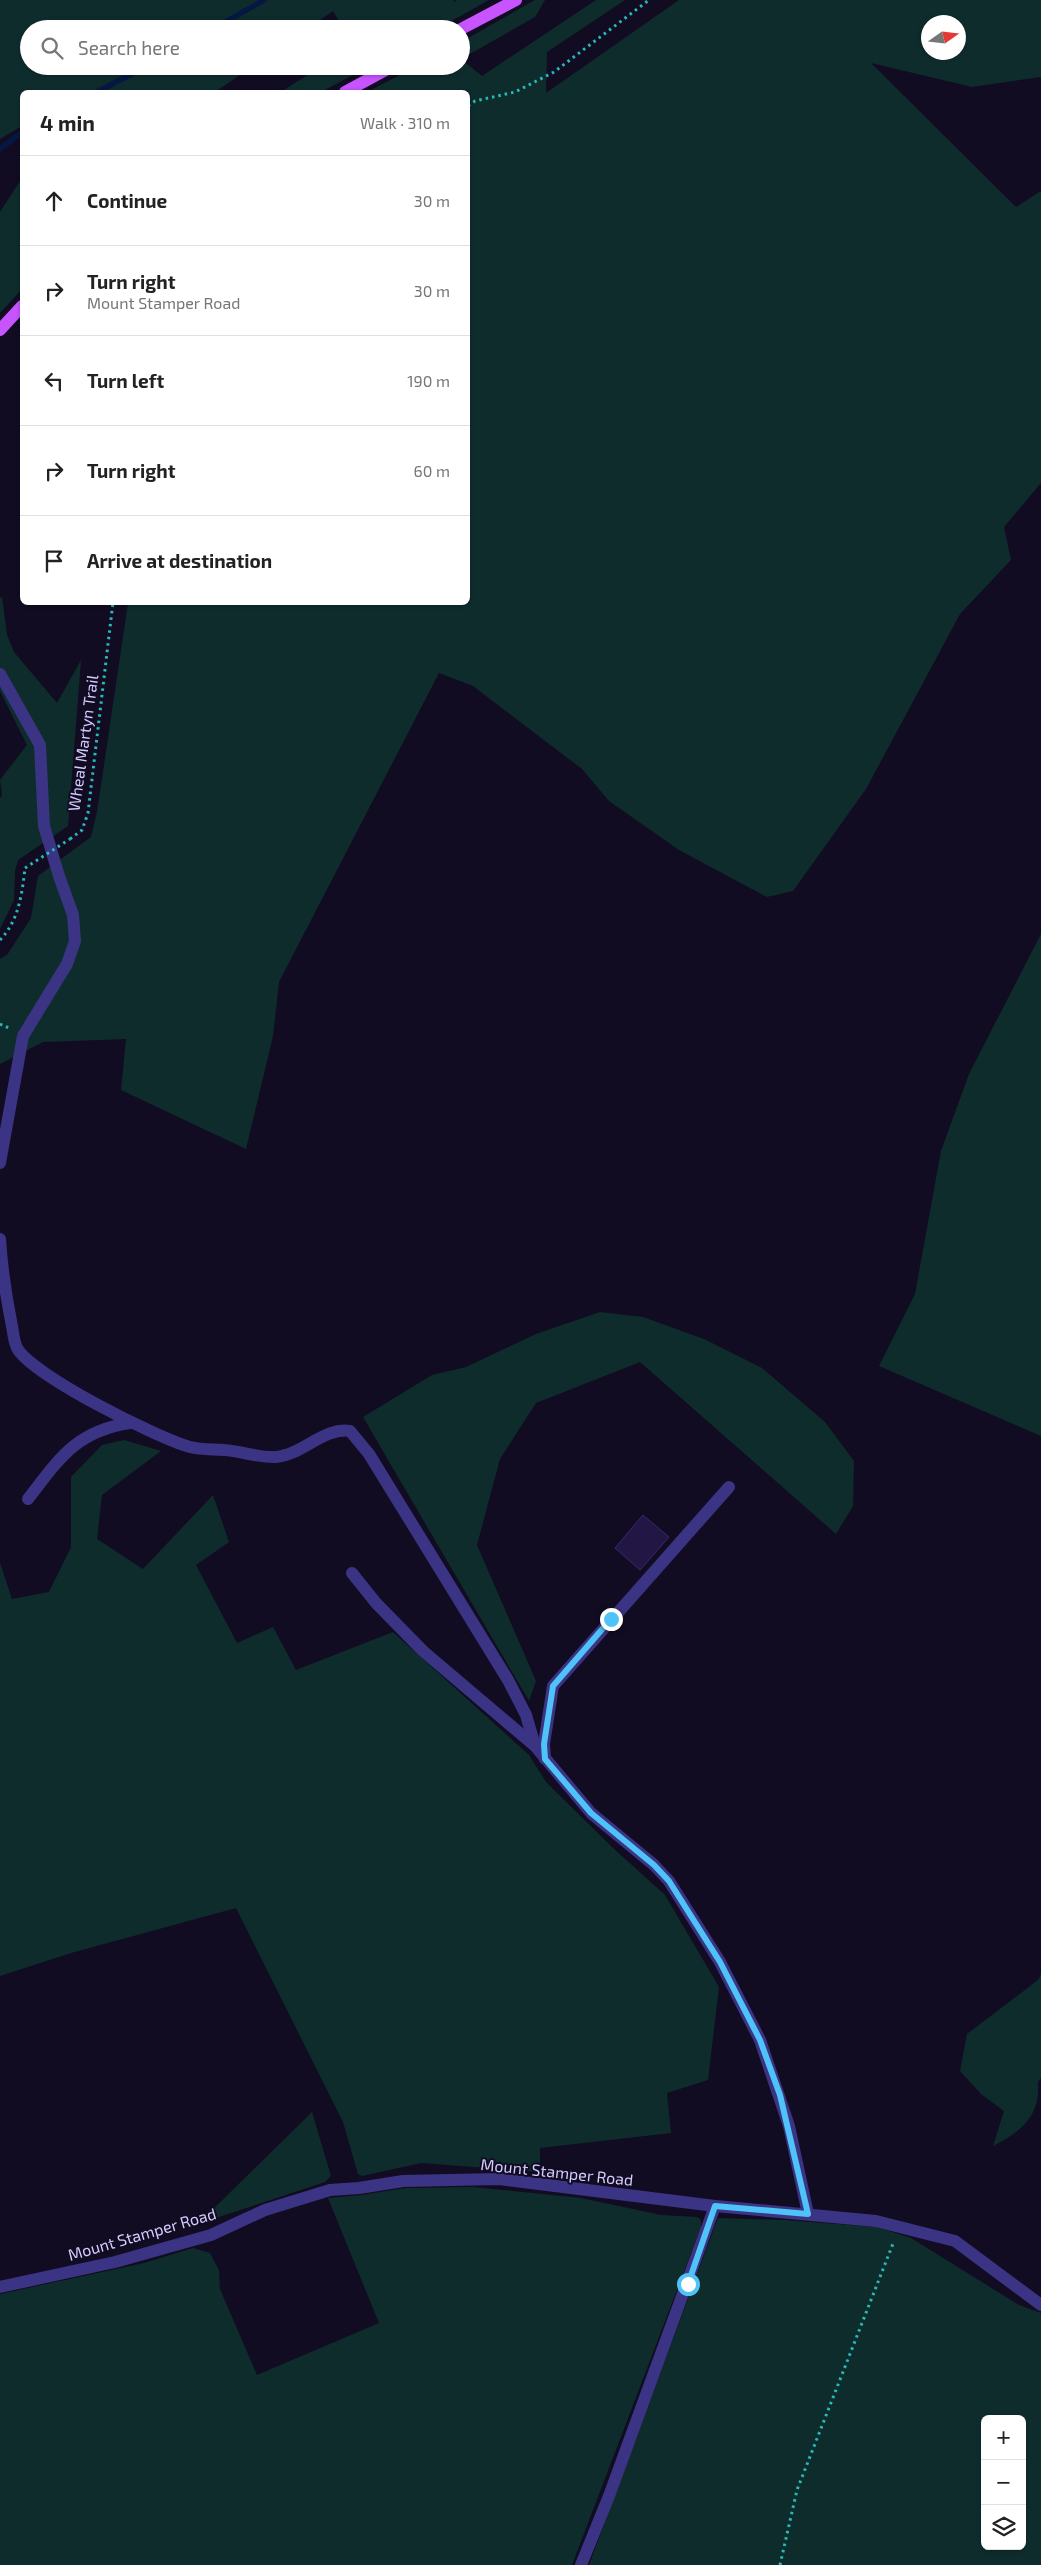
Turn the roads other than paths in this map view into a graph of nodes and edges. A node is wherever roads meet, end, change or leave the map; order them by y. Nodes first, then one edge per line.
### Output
1 (516, 0) edge
2 (470, 24) edge
3 (376, 75) edge
4 (348, 90) edge
5 (20, 308) edge
6 (0, 330) edge
7 (0, 674) edge
8 (0, 1163) edge
9 (0, 1239) edge
10 (130, 1423) junction
11 (729, 1487) dead end
12 (28, 1500) dead end
13 (352, 1573) dead end
14 (535, 1746) junction
15 (545, 1759) junction
16 (715, 2206) junction
17 (808, 2214) junction
18 (0, 2287) edge
19 (1041, 2305) edge
20 (581, 2565) edge

1 - 2 main road
3 - 4 main road
5 - 6 main road
7 - 8 street
9 - 10 street
10 - 12 street
10 - 14 street
11 - 15 street
13 - 14 street
14 - 15 street
15 - 17 street
16 - 17 street, Mount Stamper Road
16 - 18 street, Mount Stamper Road
16 - 20 street
17 - 19 street, Mount Stamper Road

